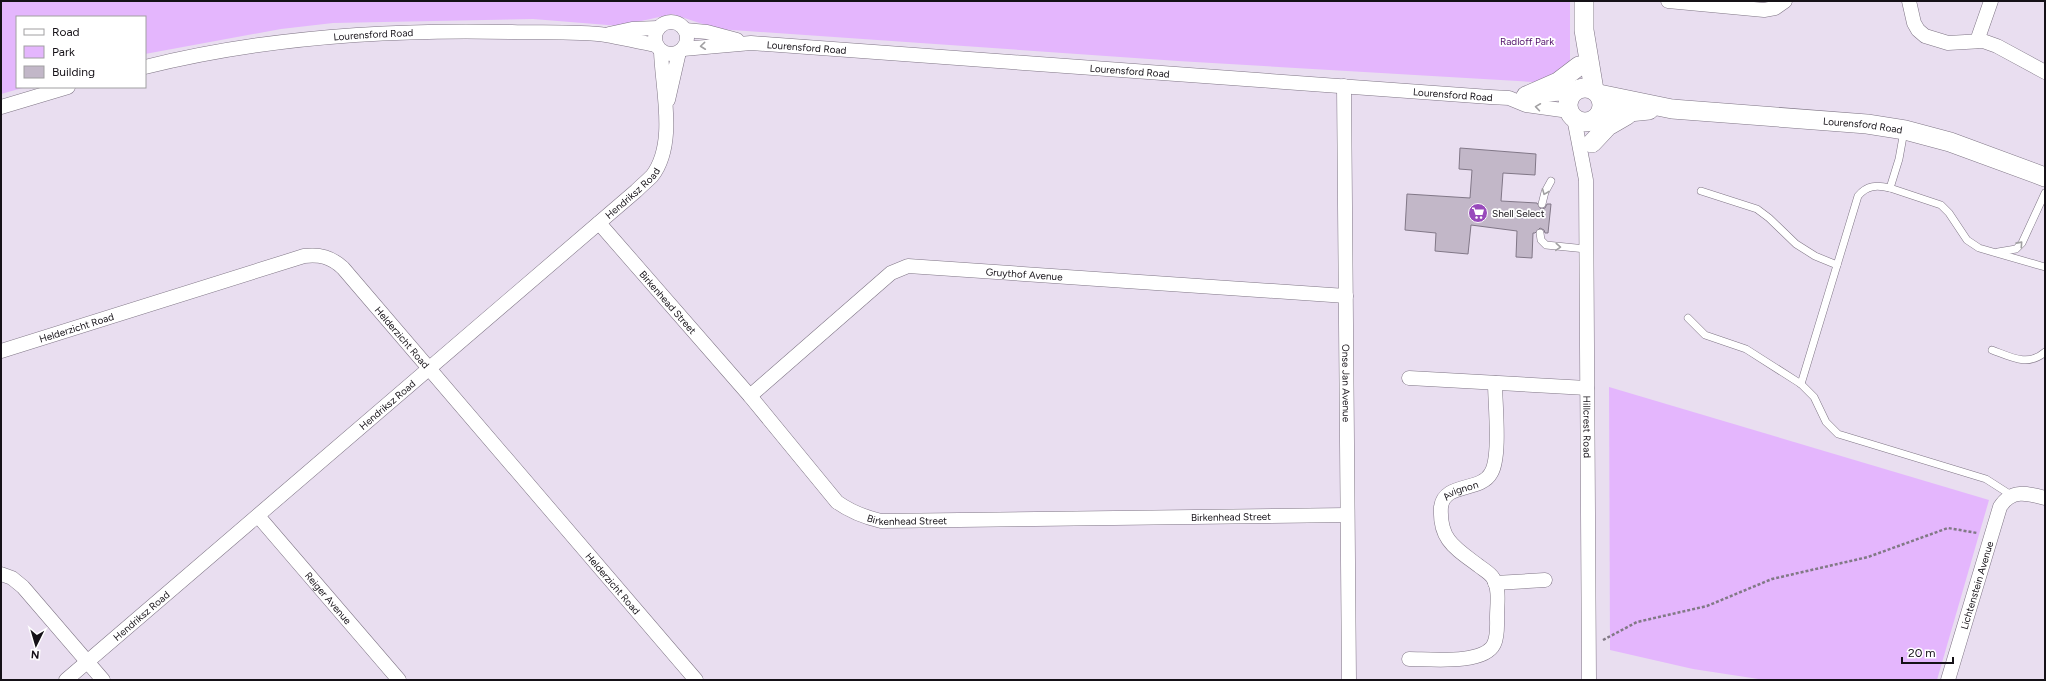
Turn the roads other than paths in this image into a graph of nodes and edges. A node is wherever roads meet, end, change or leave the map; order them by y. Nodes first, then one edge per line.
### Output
1 (1584, 1) edge
2 (1668, 1) edge
3 (1785, 1) edge
4 (1909, 1) edge
5 (1991, 1) edge
6 (658, 28) junction
7 (685, 30) junction
8 (1584, 30) junction
9 (605, 35) junction
10 (1977, 41) junction
11 (751, 43) junction
12 (659, 48) junction
13 (681, 50) junction
14 (1578, 66) junction
15 (146, 67) edge
16 (2045, 72) edge
17 (1344, 86) junction
18 (65, 88) edge
19 (1517, 97) junction
20 (1581, 99) junction
21 (666, 106) junction
22 (1, 107) edge
23 (1672, 109) junction
24 (1634, 111) junction
25 (1598, 116) junction
26 (1904, 130) junction
27 (1592, 143) junction
28 (1585, 175) junction
29 (2045, 177) edge
30 (1551, 181) dead end
31 (1890, 188) junction
32 (1700, 191) dead end
33 (2045, 194) edge
34 (1542, 204) dead end
35 (598, 223) junction
36 (1540, 233) dead end
37 (1586, 249) junction
38 (1994, 253) junction
39 (1837, 265) junction
40 (2044, 266) edge
41 (1346, 296) junction
42 (1688, 318) dead end
43 (1992, 350) dead end
44 (1, 351) edge
45 (2045, 352) edge
46 (429, 369) junction
47 (1409, 378) dead end
48 (1495, 383) junction
49 (1801, 384) junction
50 (1587, 388) junction
51 (750, 396) junction
52 (2011, 495) junction
53 (2045, 498) edge
54 (1347, 515) junction
55 (258, 516) junction
56 (1, 574) edge
57 (1545, 580) dead end
58 (1495, 583) junction
59 (1408, 659) dead end
60 (88, 662) junction
61 (66, 680) edge
62 (103, 680) edge
63 (399, 680) edge
64 (696, 680) edge
65 (1349, 680) edge
66 (1589, 680) edge
67 (1948, 680) edge

1 - 8 street, Hillcrest Road
2 - 3 street
4 - 10 street
5 - 10 street
6 - 7 street
6 - 9 street, Lourensford Road
6 - 12 street
7 - 11 street, Lourensford Road
7 - 13 street
8 - 14 street, Hillcrest Road
8 - 20 street, Hillcrest Road
9 - 12 street, Lourensford Road
9 - 15 street, Lourensford Road
10 - 16 street
11 -> 13 street, Lourensford Road
11 - 17 street, Lourensford Road
12 - 13 street
12 - 21 street, Hendriksz Road
13 - 21 street, Hendriksz Road
14 - 19 street
14 - 20 street, Hillcrest Road
17 - 19 street, Lourensford Road
17 - 41 street, Onse Jan Avenue
18 - 22 street
19 - 20 street, Lourensford Road
20 - 23 street, Lourensford Road
20 - 25 street
20 - 25 street, Lourensford Road
20 - 28 street, Hillcrest Road
21 - 35 street, Hendriksz Road
23 - 24 street, Lourensford Road
23 - 26 street, Lourensford Road
24 - 25 street, Lourensford Road
24 - 27 street
25 - 27 street, Hillcrest Road
26 - 29 street, Lourensford Road
26 - 31 lane
27 - 28 street, Hillcrest Road
28 - 37 street, Hillcrest Road
30 -> 34 lane
31 - 38 lane
31 - 39 lane
32 - 39 lane
38 -> 33 lane
35 - 46 street, Hendriksz Road
35 - 51 street, Birkenhead Street
36 -> 37 lane
37 - 50 street, Hillcrest Road
38 - 40 lane
39 - 49 lane
41 - 51 street, Gruythof Avenue
41 - 54 street, Onse Jan Avenue
42 - 49 lane
43 - 45 lane
44 - 46 street, Helderzicht Road
46 - 55 street, Hendriksz Road
46 - 64 street, Helderzicht Road
47 - 48 street
48 - 50 street
48 - 58 street, Avignon
49 - 52 lane
50 - 66 street, Hillcrest Road
51 - 54 street, Birkenhead Street
52 - 53 street
52 - 67 street, Lichtenstein Avenue
54 - 65 street, Onse Jan Avenue
55 - 60 street, Hendriksz Road
55 - 63 street, Reiger Avenue
56 - 60 street
57 - 58 street
58 - 59 street
60 - 61 street, Hendriksz Road
60 - 62 street

